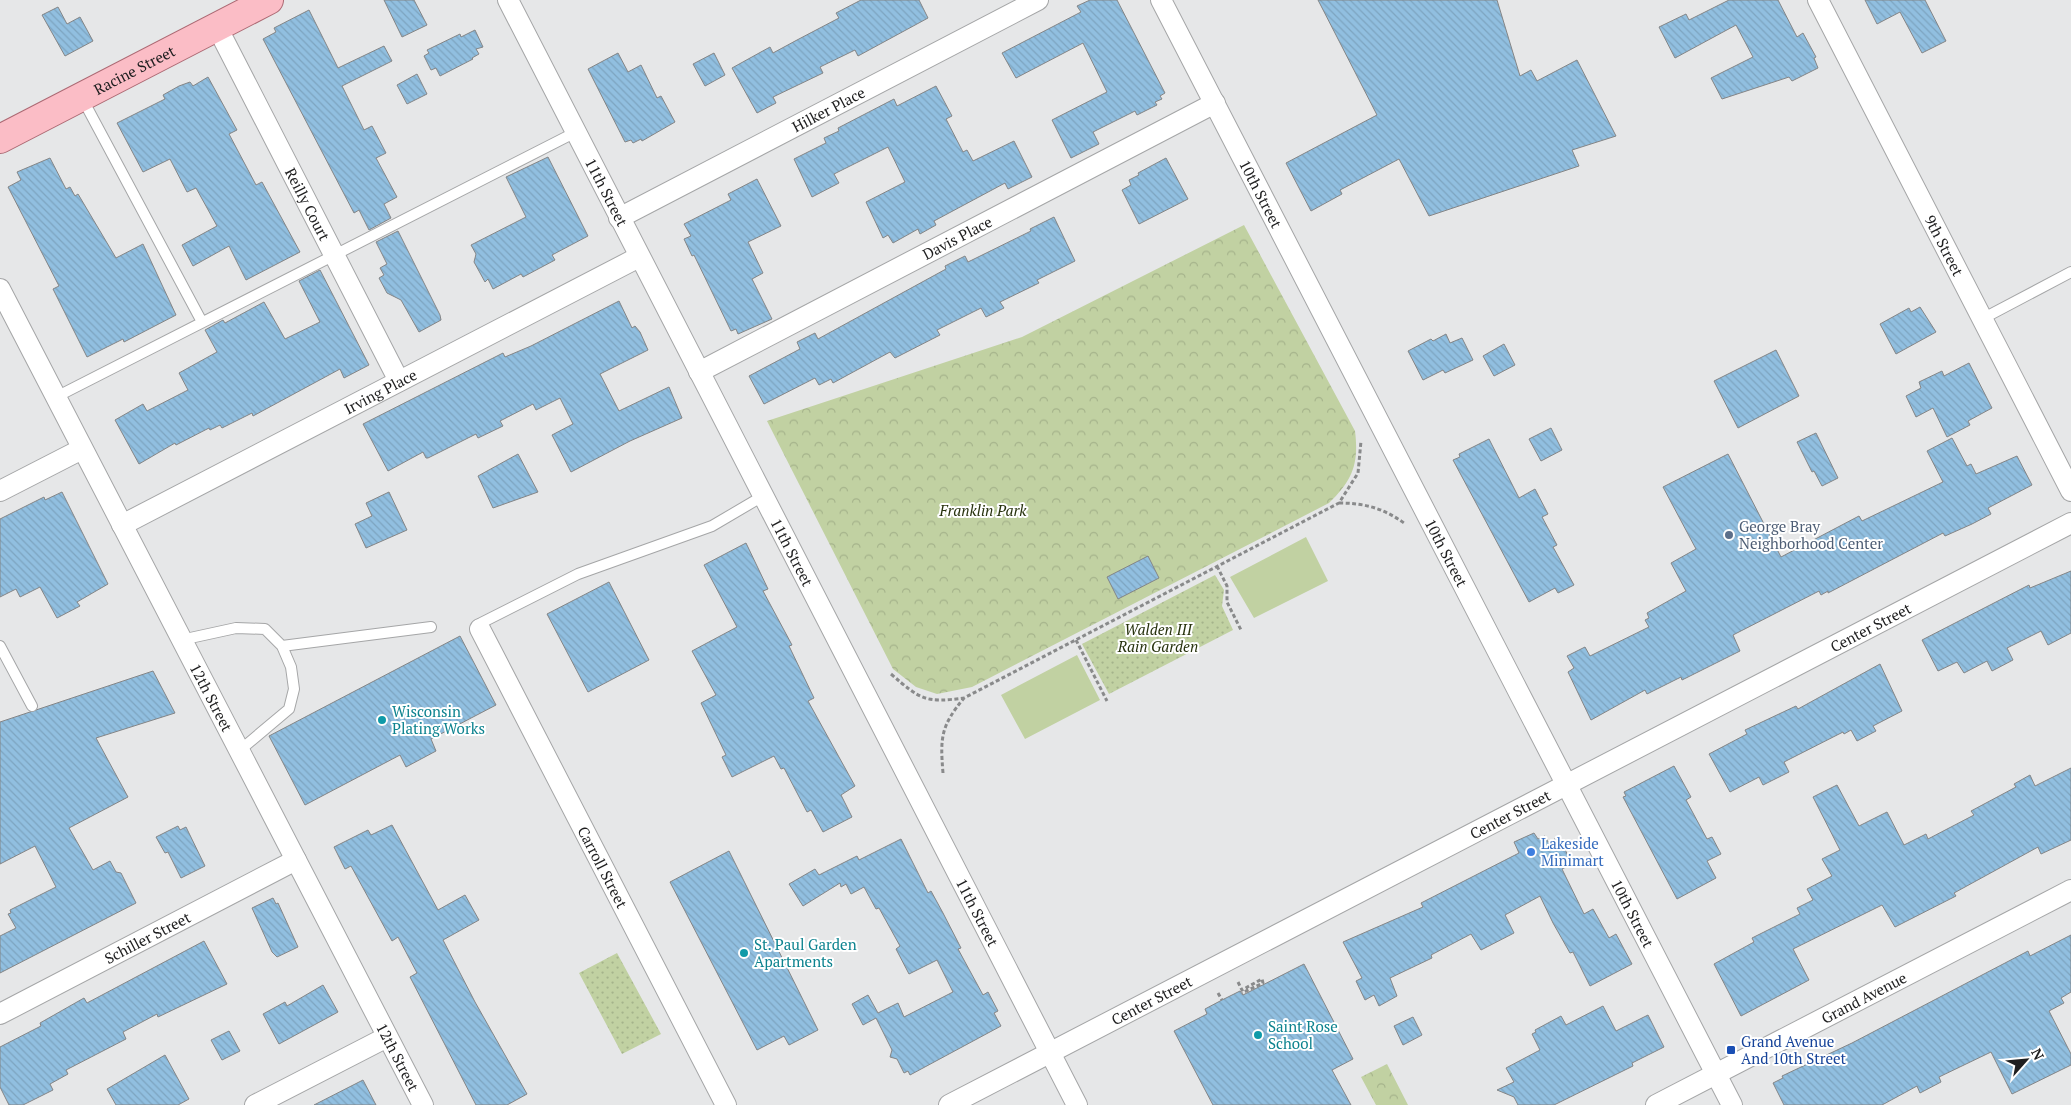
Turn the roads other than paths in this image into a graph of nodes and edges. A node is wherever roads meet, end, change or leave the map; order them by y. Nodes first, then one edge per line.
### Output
1 (269, 0) edge
2 (508, 0) edge
3 (1038, 0) edge
4 (1161, 0) edge
5 (1818, 0) edge
6 (216, 27) junction
7 (81, 97) junction
8 (1215, 103) junction
9 (576, 132) junction
10 (0, 139) edge
11 (620, 218) junction
12 (334, 254) junction
13 (639, 256) junction
14 (2071, 272) edge
15 (0, 289) edge
16 (6, 313) edge
17 (1982, 319) junction
18 (202, 322) junction
19 (699, 372) junction
20 (399, 381) junction
21 (56, 397) junction
22 (82, 449) junction
23 (0, 491) edge
24 (2071, 491) edge
25 (763, 496) junction
26 (2071, 523) edge
27 (122, 525) junction
28 (431, 627) dead end
29 (480, 629) joint
30 (181, 640) junction
31 (0, 646) edge
32 (282, 646) junction
33 (32, 706) dead end
34 (239, 751) junction
35 (1567, 784) junction
36 (296, 860) junction
37 (2071, 890) edge
38 (0, 1014) edge
39 (387, 1037) junction
40 (1050, 1053) junction
41 (1716, 1074) junction
42 (256, 1105) edge
43 (423, 1105) edge
44 (726, 1105) edge
45 (949, 1105) edge
46 (1077, 1105) edge
47 (1656, 1105) edge
48 (1732, 1105) edge

1 - 6 main road, Racine Street
2 - 9 street, 11th Street
3 - 11 street, Hilker Place
4 - 8 street, 10th Street
5 - 17 street, 9th Street
6 - 7 main road, Racine Street
6 - 12 street, Reilly Court
7 - 10 main road, Racine Street
7 - 18 lane
8 - 19 street, Davis Place
8 - 35 street, 10th Street
9 - 11 street, 11th Street
9 - 12 lane
11 - 13 street, 11th Street
12 - 18 lane
12 - 20 street, Reilly Court
13 - 19 street, 11th Street
13 - 20 street, Irving Place
14 - 17 lane
15 - 16 street, 12th Street
16 - 21 street, 12th Street
17 - 24 street, 9th Street
18 - 21 lane
19 - 25 street, 11th Street
20 - 27 street, Irving Place
21 - 22 street, 12th Street
22 - 23 street
22 - 27 street, 12th Street
25 - 29 lane
25 - 40 street, 11th Street
26 - 35 street, Center Street
27 - 30 street, 12th Street
28 - 32 lane
29 - 44 street, Carroll Street
30 - 32 lane
30 - 34 street, 12th Street
31 - 33 lane
32 - 34 lane
34 - 36 street, 12th Street
35 - 40 street, Center Street
35 - 41 street, 10th Street
36 - 38 street, Schiller Street
36 - 39 street, 12th Street
37 - 41 street, Grand Avenue
39 - 42 street
39 - 43 street, 12th Street
40 - 45 street, Center Street
40 - 46 street, 11th Street
41 - 47 street, Grand Avenue
41 - 48 street, 10th Street

